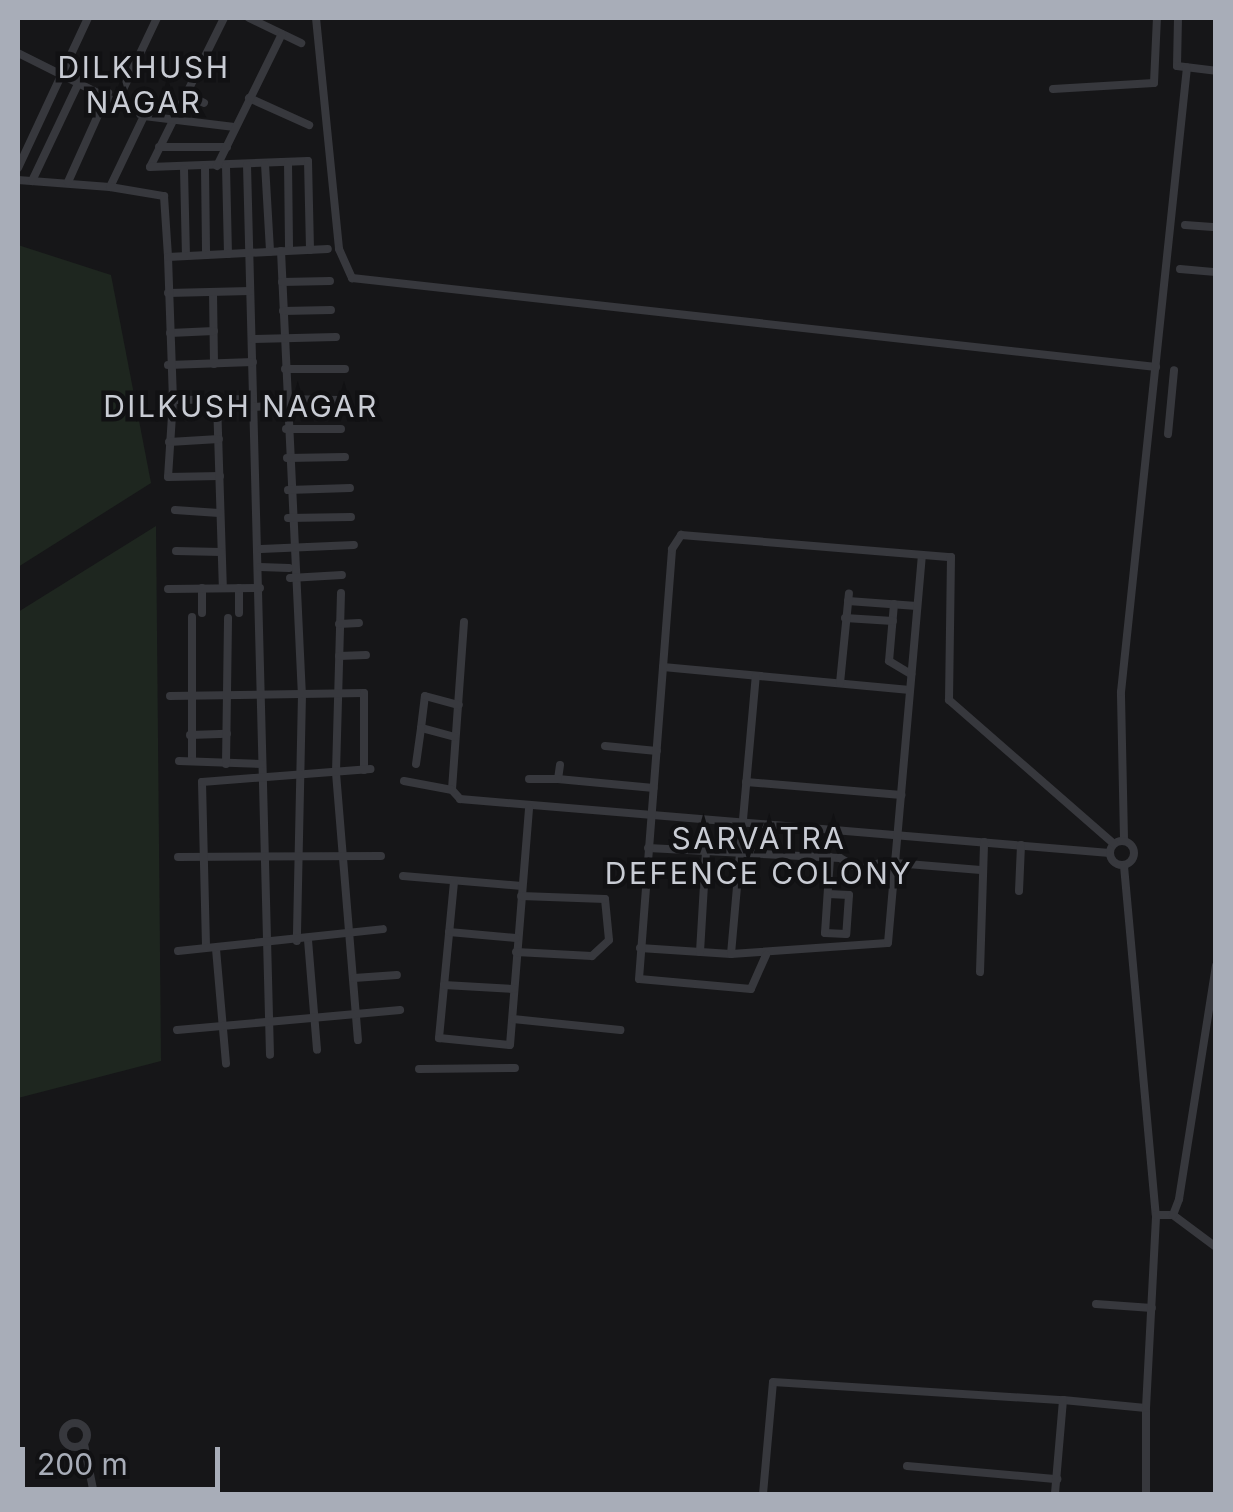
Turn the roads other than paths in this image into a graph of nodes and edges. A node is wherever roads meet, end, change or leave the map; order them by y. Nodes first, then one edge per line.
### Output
1 (88, 18) edge
2 (158, 18) edge
3 (224, 18) edge
4 (249, 18) edge
5 (316, 18) edge
6 (1157, 18) edge
7 (1178, 18) edge
8 (282, 34) junction
9 (301, 43) dead end
10 (18, 53) edge
11 (1157, 66) junction
12 (1182, 66) junction
13 (64, 71) junction
14 (1216, 71) edge
15 (80, 80) junction
16 (1054, 88) dead end
17 (108, 93) junction
18 (185, 94) junction
19 (250, 98) junction
20 (118, 100) junction
21 (204, 103) dead end
22 (144, 116) junction
23 (170, 124) junction
24 (309, 125) dead end
25 (234, 127) junction
26 (159, 147) junction
27 (227, 147) junction
28 (288, 163) junction
29 (265, 164) junction
30 (247, 165) junction
31 (222, 166) junction
32 (18, 168) edge
33 (205, 168) junction
34 (184, 169) junction
35 (18, 180) edge
36 (32, 180) junction
37 (68, 182) junction
38 (110, 188) junction
39 (1185, 224) dead end
40 (1216, 227) edge
41 (328, 249) dead end
42 (310, 250) junction
43 (285, 251) junction
44 (270, 252) junction
45 (228, 254) junction
46 (248, 254) junction
47 (186, 255) junction
48 (206, 255) junction
49 (168, 257) junction
50 (1180, 269) dead end
51 (1216, 272) edge
52 (330, 281) dead end
53 (282, 282) junction
54 (250, 291) junction
55 (213, 292) junction
56 (168, 293) junction
57 (330, 310) dead end
58 (283, 311) junction
59 (214, 331) junction
60 (170, 333) junction
61 (284, 338) junction
62 (336, 338) dead end
63 (252, 339) junction
64 (253, 362) junction
65 (214, 364) junction
66 (168, 365) junction
67 (1156, 368) junction
68 (284, 369) junction
69 (345, 369) dead end
70 (1174, 370) dead end
71 (173, 400) junction
72 (217, 400) junction
73 (340, 400) dead end
74 (285, 402) junction
75 (253, 403) junction
76 (341, 428) dead end
77 (286, 429) junction
78 (1168, 434) dead end
79 (218, 440) junction
80 (169, 442) junction
81 (287, 458) junction
82 (345, 458) dead end
83 (220, 476) junction
84 (350, 488) dead end
85 (288, 490) junction
86 (175, 510) dead end
87 (220, 513) junction
88 (351, 517) dead end
89 (288, 518) junction
90 (354, 545) dead end
91 (289, 548) junction
92 (261, 549) junction
93 (176, 551) dead end
94 (221, 552) junction
95 (922, 555) junction
96 (260, 566) junction
97 (290, 573) junction
98 (342, 576) dead end
99 (168, 588) dead end
100 (202, 588) junction
101 (223, 588) junction
102 (238, 588) junction
103 (260, 588) junction
104 (341, 593) dead end
105 (894, 604) junction
106 (917, 606) junction
107 (238, 613) dead end
108 (202, 614) dead end
109 (192, 618) dead end
110 (228, 618) dead end
111 (845, 618) junction
112 (464, 622) dead end
113 (893, 622) junction
114 (359, 623) dead end
115 (339, 624) junction
116 (366, 655) dead end
117 (338, 656) junction
118 (662, 667) junction
119 (911, 674) junction
120 (756, 676) junction
121 (840, 683) junction
122 (910, 690) junction
123 (302, 694) junction
124 (338, 694) junction
125 (226, 695) junction
126 (261, 695) junction
127 (170, 696) dead end
128 (191, 696) junction
129 (459, 705) junction
130 (421, 728) junction
131 (228, 734) junction
132 (190, 735) junction
133 (455, 737) junction
134 (604, 746) dead end
135 (656, 751) junction
136 (179, 760) dead end
137 (192, 760) junction
138 (226, 764) junction
139 (262, 764) junction
140 (416, 764) dead end
141 (560, 765) dead end
142 (336, 774) junction
143 (300, 775) junction
144 (530, 779) dead end
145 (558, 780) junction
146 (404, 781) dead end
147 (263, 782) junction
148 (746, 782) junction
149 (654, 788) junction
150 (452, 790) junction
151 (901, 795) junction
152 (529, 808) junction
153 (651, 816) junction
154 (742, 824) junction
155 (898, 836) junction
156 (1124, 839) junction
157 (984, 842) junction
158 (1020, 845) junction
159 (648, 848) junction
160 (1112, 848) junction
161 (740, 850) junction
162 (706, 851) junction
163 (381, 856) dead end
164 (178, 857) dead end
165 (830, 857) junction
166 (206, 860) junction
167 (263, 860) junction
168 (298, 860) junction
169 (343, 860) junction
170 (894, 864) junction
171 (1124, 866) junction
172 (981, 870) junction
173 (404, 876) dead end
174 (454, 882) junction
175 (522, 891) junction
176 (1018, 891) dead end
177 (828, 894) junction
178 (383, 929) dead end
179 (449, 932) junction
180 (349, 936) junction
181 (516, 938) junction
182 (308, 940) junction
183 (297, 941) junction
184 (264, 944) junction
185 (211, 948) junction
186 (640, 948) junction
187 (178, 951) dead end
188 (516, 952) junction
189 (700, 952) junction
190 (731, 954) junction
191 (766, 955) junction
192 (1216, 966) edge
193 (980, 972) dead end
194 (397, 975) dead end
195 (354, 978) junction
196 (444, 985) junction
197 (514, 989) junction
198 (400, 1010) dead end
199 (357, 1014) junction
200 (313, 1019) junction
201 (513, 1019) junction
202 (267, 1021) junction
203 (220, 1026) junction
204 (178, 1030) dead end
205 (620, 1030) dead end
206 (358, 1040) dead end
207 (317, 1050) dead end
208 (270, 1055) dead end
209 (226, 1064) dead end
210 (515, 1068) dead end
211 (420, 1069) dead end
212 (1156, 1215) junction
213 (1173, 1215) junction
214 (1216, 1247) edge
215 (1096, 1304) dead end
216 (1152, 1308) junction
217 (1063, 1400) junction
218 (1146, 1408) junction
219 (84, 1444) dead end
220 (908, 1466) dead end
221 (1056, 1479) junction
222 (94, 1494) edge
223 (763, 1494) edge
224 (1055, 1494) edge
225 (1146, 1494) edge

1 - 13 street
2 - 20 street
3 - 18 street
4 - 8 street
5 - 67 street
6 - 11 street
7 - 12 street
8 - 9 street
8 - 19 street
10 - 13 street
11 - 12 street
11 - 16 street
12 - 14 street
12 - 67 street
13 - 15 street
13 - 32 street
15 - 17 street
15 - 36 street
17 - 20 street
17 - 37 street
18 - 21 street
18 - 23 street
19 - 24 street
19 - 25 street
20 - 22 street
22 - 23 street
22 - 38 street
23 - 25 street
23 - 26 street
25 - 27 street
26 - 27 street
26 - 34 street
27 - 31 street
28 - 29 street
28 - 42 street
28 - 43 street
29 - 30 street
29 - 44 street
30 - 31 street
30 - 46 street
31 - 33 street
31 - 45 street
33 - 34 street
33 - 48 street
34 - 47 street
35 - 36 street
36 - 37 street
37 - 38 street
38 - 49 street
39 - 40 street
41 - 42 street
42 - 43 street
43 - 44 street
43 - 53 street
44 - 46 street
45 - 46 street
45 - 48 street
46 - 54 street
47 - 48 street
47 - 49 street
49 - 56 street
50 - 51 street
52 - 53 street
53 - 58 street
54 - 55 street
54 - 63 street
55 - 56 street
55 - 59 street
56 - 60 street
57 - 58 street
58 - 61 street
59 - 60 street
59 - 65 street
60 - 66 street
61 - 62 street
61 - 63 street
61 - 68 street
63 - 64 street
64 - 65 street
64 - 75 street
65 - 66 street
66 - 71 street
67 - 156 street
68 - 69 street
68 - 74 street
70 - 78 street
71 - 72 street
71 - 80 street
72 - 75 street
72 - 79 street
73 - 74 street
74 - 75 street
74 - 77 street
75 - 92 street
76 - 77 street
77 - 81 street
79 - 80 street
79 - 83 street
80 - 83 street
81 - 82 street
81 - 85 street
83 - 87 street
84 - 85 street
85 - 89 street
86 - 87 street
87 - 94 street
88 - 89 street
89 - 91 street
90 - 91 street
91 - 92 street
91 - 97 street
92 - 96 street
93 - 94 street
94 - 101 street
95 - 106 street
95 - 118 street
95 - 160 street
96 - 97 street
96 - 103 street
97 - 98 street
97 - 123 street
99 - 100 street
100 - 101 street
100 - 108 street
101 - 102 street
102 - 103 street
102 - 107 street
103 - 126 street
104 - 115 street
105 - 106 street
105 - 111 street
105 - 113 street
106 - 119 street
109 - 128 street
110 - 125 street
111 - 113 street
111 - 121 street
112 - 129 street
113 - 119 street
114 - 115 street
115 - 117 street
116 - 117 street
117 - 124 street
118 - 120 street
118 - 135 street
119 - 122 street
120 - 121 street
120 - 148 street
121 - 122 street
122 - 151 street
123 - 124 street
123 - 126 street
123 - 143 street
124 - 142 street
124 - 142 street
125 - 126 street
125 - 128 street
125 - 131 street
126 - 139 street
127 - 128 street
128 - 132 street
129 - 130 street
129 - 133 street
130 - 133 street
130 - 140 street
131 - 132 street
131 - 138 street
132 - 137 street
133 - 150 street
134 - 135 street
135 - 149 street
136 - 137 street
137 - 138 street
138 - 139 street
139 - 147 street
141 - 145 street
142 - 143 street
142 - 169 street
143 - 147 street
143 - 168 street
144 - 145 street
145 - 149 street
146 - 150 street
147 - 166 street
147 - 167 street
148 - 151 street
148 - 154 street
149 - 153 street
150 - 152 street
151 - 155 street
152 - 153 street
152 - 175 street
153 - 154 street
153 - 159 street
154 - 155 street
154 - 161 street
155 - 157 street
155 - 170 street
156 - 160 street
156 - 171 street
157 - 158 street
157 - 172 street
158 - 160 street
158 - 176 street
159 - 162 street
159 - 186 street
160 - 171 street
161 - 162 street
161 - 165 street
161 - 190 street
162 - 189 street
163 - 169 street
164 - 166 street
165 - 170 street
165 - 177 street
166 - 167 street
166 - 185 street
167 - 168 street
167 - 184 street
168 - 169 street
168 - 183 street
169 - 180 street
170 - 172 street
170 - 191 street
171 - 212 street
172 - 193 street
173 - 174 street
174 - 175 street
174 - 179 street
175 - 181 street
175 - 188 street
177 - 177 street
178 - 180 street
179 - 181 street
179 - 196 street
180 - 182 street
180 - 195 street
181 - 188 street
182 - 183 street
182 - 200 street
183 - 184 street
184 - 185 street
184 - 202 street
185 - 187 street
185 - 203 street
186 - 189 street
186 - 191 street
188 - 197 street
189 - 190 street
190 - 191 street
192 - 213 street
194 - 195 street
195 - 199 street
196 - 197 street
196 - 201 street
197 - 201 street
198 - 199 street
199 - 200 street
199 - 206 street
200 - 202 street
200 - 207 street
201 - 205 street
202 - 203 street
202 - 208 street
203 - 204 street
203 - 209 street
210 - 211 street
212 - 213 street
212 - 216 street
213 - 214 street
215 - 216 street
216 - 218 street
217 - 218 street
217 - 221 street
217 - 223 street
218 - 225 street
219 - 222 street
220 - 221 street
221 - 224 street

